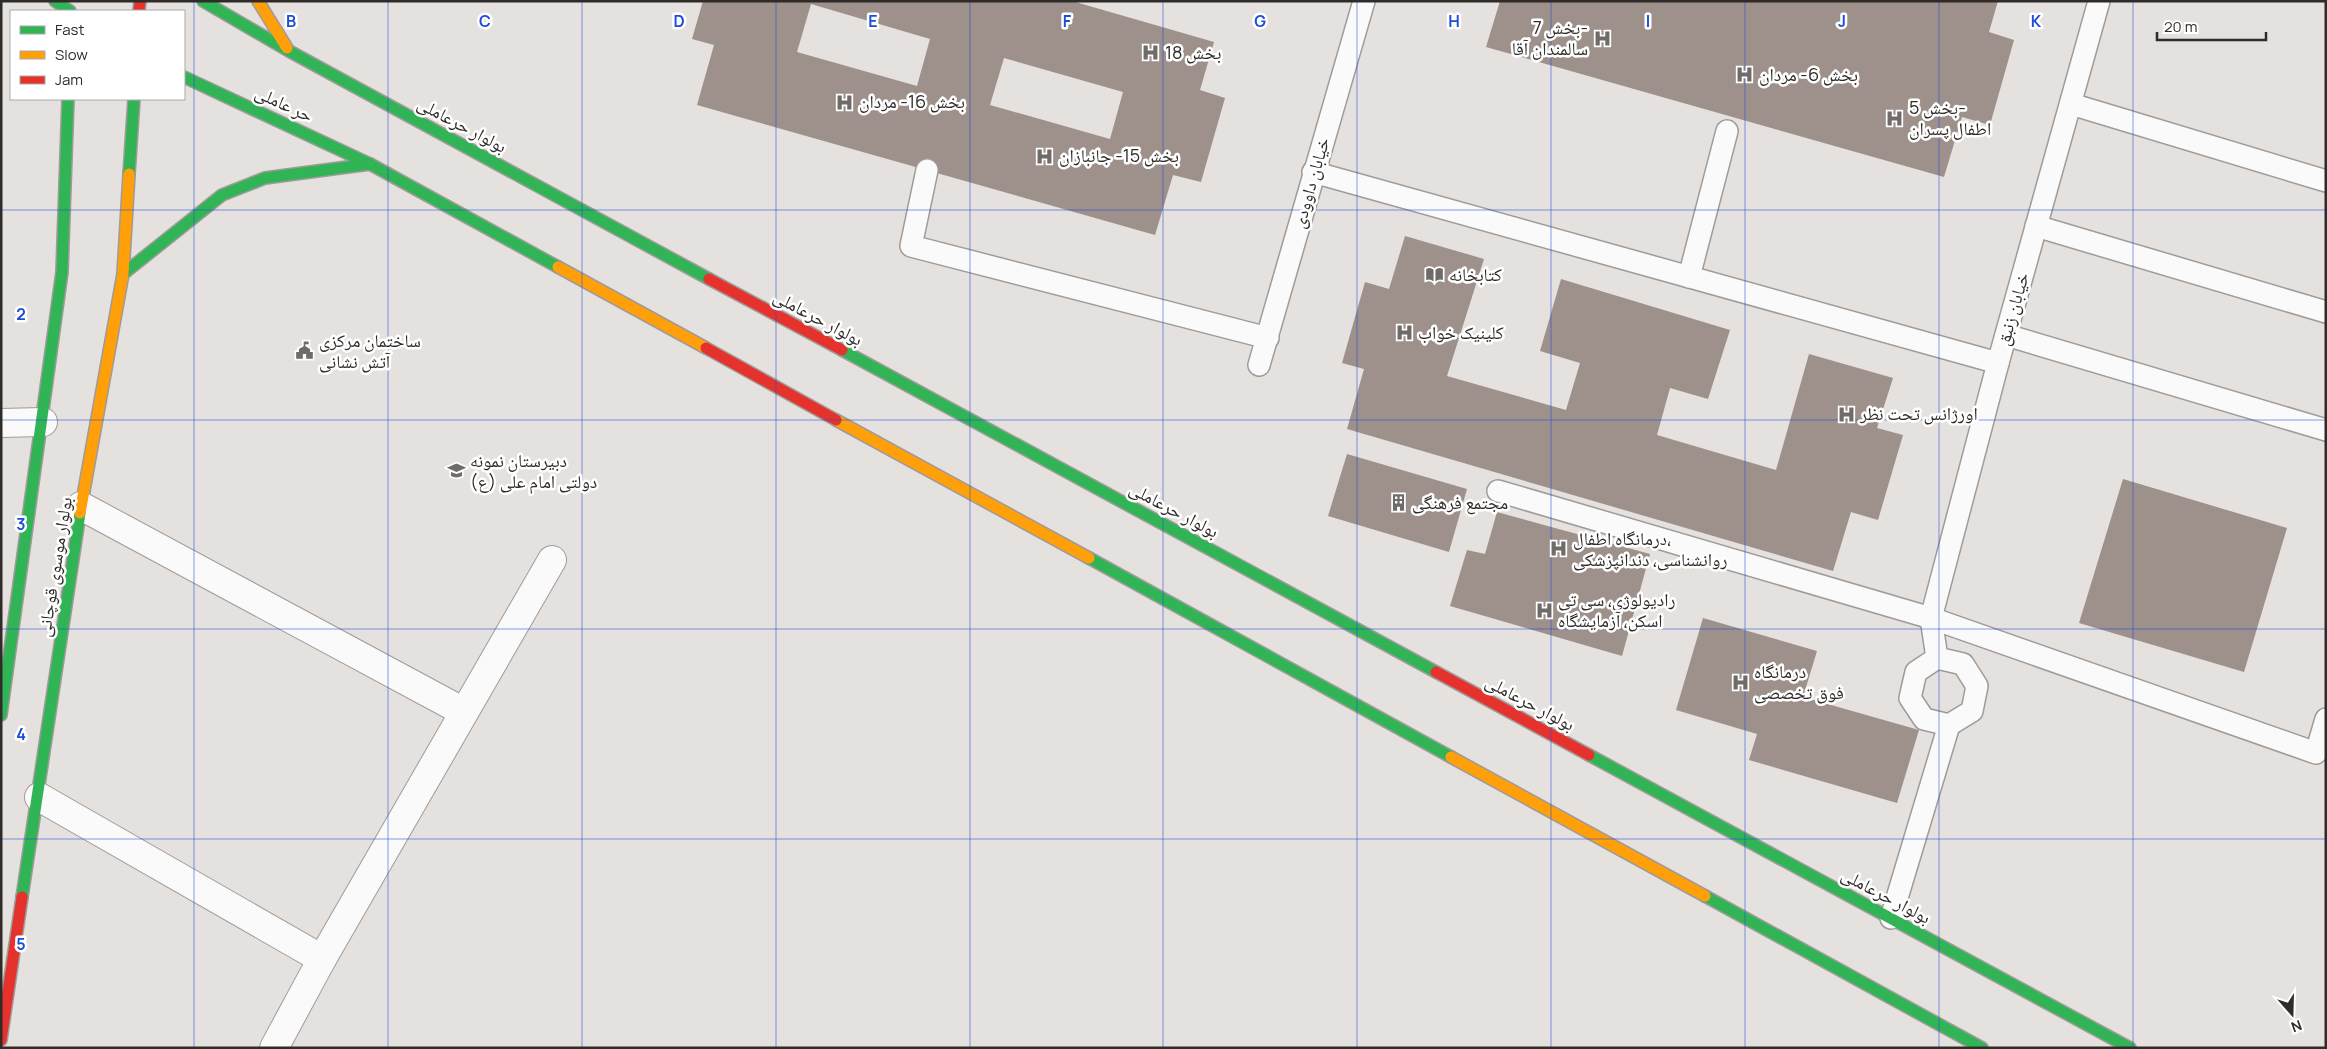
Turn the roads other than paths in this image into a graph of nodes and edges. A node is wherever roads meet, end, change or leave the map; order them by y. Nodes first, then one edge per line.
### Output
1 (55, 1) edge
2 (203, 1) edge
3 (258, 1) edge
4 (1364, 1) edge
5 (2099, 1) edge
6 (68, 10) edge
7 (289, 51) junction
8 (185, 77) edge
9 (68, 100) edge
10 (134, 100) edge
11 (2071, 104) junction
12 (1727, 131) dead end
13 (370, 164) junction
14 (927, 170) dead end
15 (1313, 172) junction
16 (2326, 182) edge
17 (2036, 226) junction
18 (123, 274) junction
19 (1689, 277) junction
20 (2326, 312) edge
21 (2006, 335) junction
22 (1268, 338) junction
23 (1998, 363) junction
24 (1259, 365) dead end
25 (43, 422) junction
26 (1, 424) edge
27 (2326, 430) edge
28 (1498, 491) dead end
29 (81, 506) junction
30 (552, 560) dead end
31 (1931, 618) junction
32 (1938, 658) junction
33 (464, 712) junction
34 (1, 715) edge
35 (2326, 719) edge
36 (1949, 725) junction
37 (39, 797) junction
38 (1891, 918) junction
39 (322, 960) junction
40 (1, 1040) edge
41 (274, 1048) edge
42 (1982, 1048) edge
43 (2130, 1048) edge

1 - 6 main road
2 - 7 main road, بولوار حرعاملی
3 - 7 main road
4 - 15 lane, خیابان داوودی
5 - 11 lane, خیابان زنبق
7 - 38 main road, بولوار حرعاملی
8 - 13 main road, حر عاملی
9 - 25 main road, بولوار موسوی قوچانی
10 - 18 main road, بولوار موسوی قوچانی
11 - 16 lane
11 - 17 lane, خیابان زنبق
12 - 19 lane
13 - 18 main road
13 - 42 main road
14 - 22 lane
15 - 19 lane
15 - 22 lane, خیابان داوودی
17 - 20 lane
17 - 21 lane, خیابان زنبق
18 - 29 main road, بولوار موسوی قوچانی
19 - 23 lane
21 - 23 lane, خیابان زنبق
21 - 27 lane
22 - 24 lane, خیابان داوودی
23 - 31 lane, خیابان زنبق
25 - 26 street
25 - 34 main road, بولوار موسوی قوچانی
28 - 31 lane
29 - 33 street
29 - 37 main road, بولوار موسوی قوچانی
30 - 33 street
31 - 32 lane
31 - 35 lane
32 - 36 lane
32 - 36 lane
33 - 39 street
36 - 38 lane
37 - 39 street
37 - 40 main road, بولوار موسوی قوچانی
38 - 43 main road, بولوار حرعاملی
39 - 41 street

